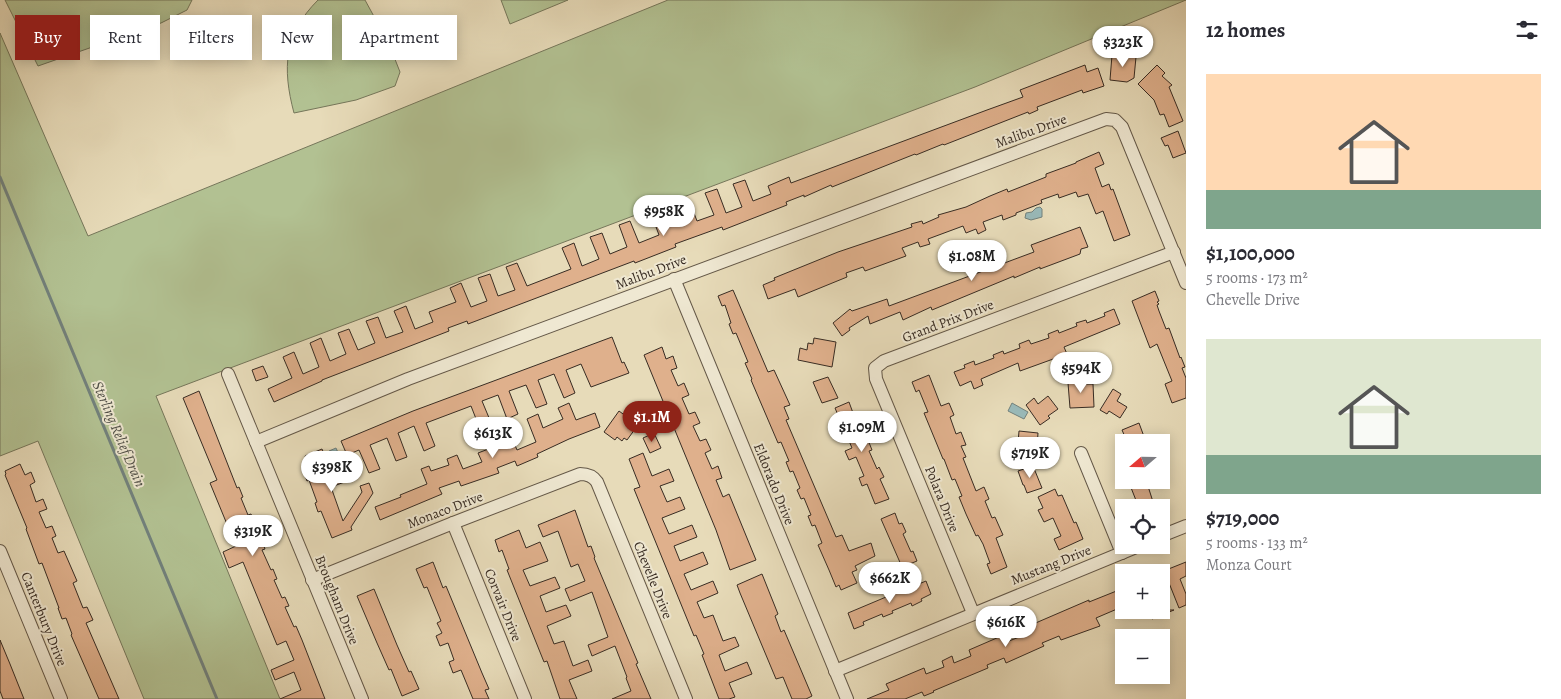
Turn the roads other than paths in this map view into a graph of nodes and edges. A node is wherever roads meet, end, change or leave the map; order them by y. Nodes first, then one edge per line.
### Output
1 (1174, 252) junction
2 (674, 280) junction
3 (1186, 282) edge
4 (875, 368) joint
5 (228, 374) dead end
6 (256, 442) junction
7 (1081, 453) dead end
8 (589, 475) joint
9 (452, 523) junction
10 (1186, 526) edge
11 (1170, 532) edge
12 (1115, 536) edge
13 (0, 552) edge
14 (1120, 554) edge
15 (312, 580) junction
16 (973, 613) junction
17 (835, 671) junction
18 (61, 699) edge
19 (362, 699) edge
20 (526, 699) edge
21 (686, 699) edge
22 (847, 699) edge

1 - 2 street, Malibu Drive
1 - 3 street
1 - 4 street, Grand Prix Drive
2 - 6 street, Malibu Drive
2 - 17 street, Eldorado Drive
4 - 16 street, Polara Drive
5 - 6 street, Brougham Drive
6 - 15 street, Brougham Drive
7 - 12 street
8 - 9 street, Monaco Drive
8 - 21 street, Chevelle Drive
9 - 15 street, Monaco Drive
9 - 20 street, Corvair Drive
10 - 11 street
13 - 18 street, Canterbury Drive
14 - 16 street, Mustang Drive
15 - 19 street, Brougham Drive
16 - 17 street, Mustang Drive
17 - 22 street, Eldorado Drive

